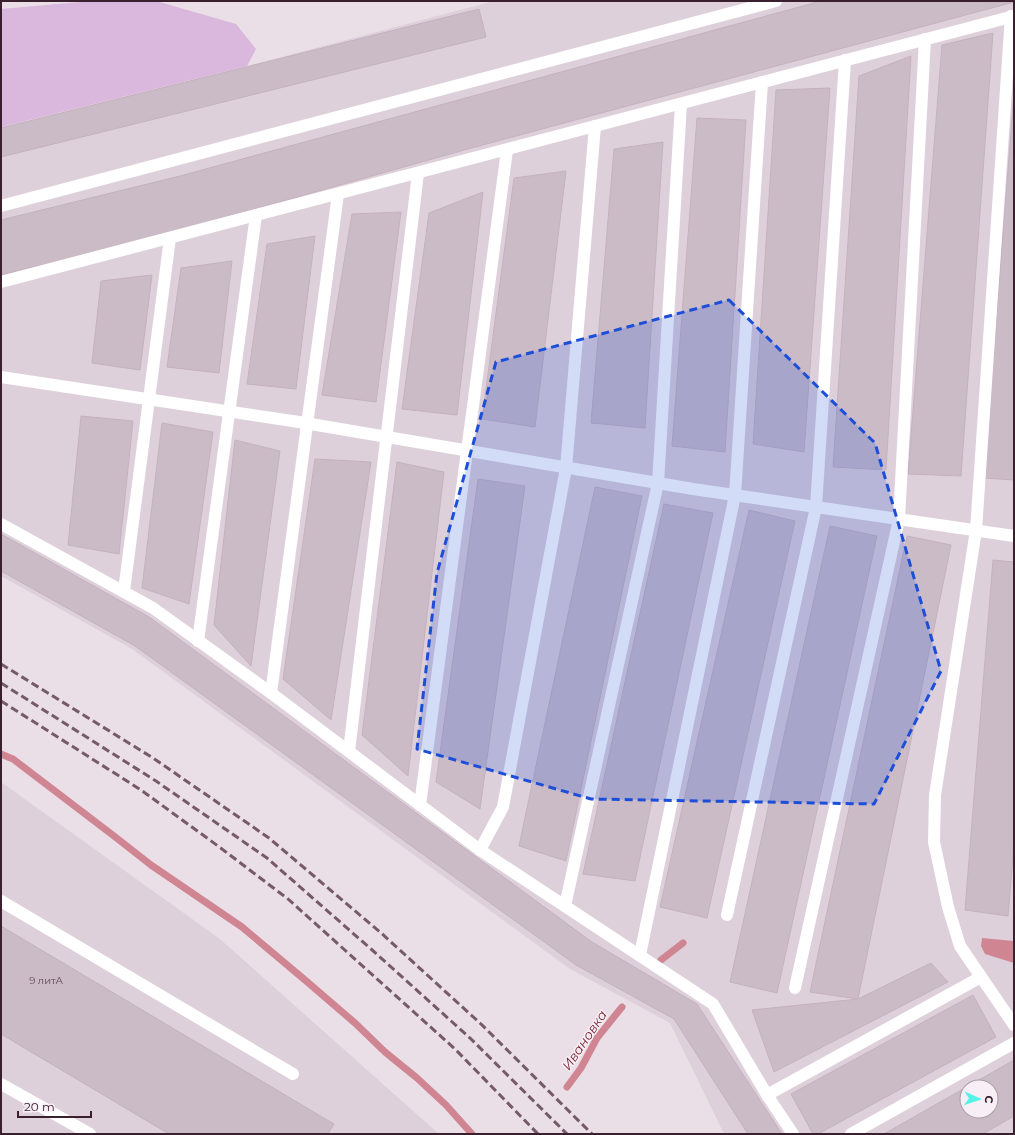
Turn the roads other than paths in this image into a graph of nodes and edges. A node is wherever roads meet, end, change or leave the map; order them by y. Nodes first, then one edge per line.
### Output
1 (776, 1) edge
2 (1012, 16) edge
3 (925, 39) junction
4 (845, 60) junction
5 (762, 82) junction
6 (682, 104) junction
7 (595, 126) junction
8 (507, 150) junction
9 (418, 173) junction
10 (338, 194) junction
11 (1, 206) edge
12 (256, 215) junction
13 (170, 238) junction
14 (1, 282) edge
15 (1, 377) edge
16 (149, 399) junction
17 (229, 412) junction
18 (307, 424) junction
19 (387, 437) junction
20 (467, 451) junction
21 (566, 468) junction
22 (658, 483) junction
23 (735, 495) junction
24 (816, 507) junction
25 (899, 519) junction
26 (1, 524) edge
27 (976, 530) junction
28 (1014, 536) edge
29 (124, 591) junction
30 (198, 641) junction
31 (271, 693) junction
32 (349, 751) junction
33 (420, 805) junction
34 (480, 850) junction
35 (1, 901) edge
36 (565, 906) junction
37 (727, 915) dead end
38 (640, 955) junction
39 (981, 977) junction
40 (796, 988) dead end
41 (1014, 1025) edge
42 (1014, 1043) edge
43 (293, 1074) dead end
44 (1, 1084) edge
45 (767, 1095) junction
46 (90, 1134) edge
47 (793, 1134) edge
48 (851, 1134) edge

1 - 11 lane
2 - 3 lane
2 - 27 lane
3 - 4 lane
3 - 25 lane
4 - 5 lane
4 - 24 lane
5 - 6 lane
5 - 23 lane
6 - 7 lane
6 - 22 lane
7 - 8 lane
7 - 21 lane
8 - 9 lane
8 - 20 lane
9 - 10 lane
9 - 19 lane
10 - 12 lane
10 - 18 lane
12 - 13 lane
12 - 17 lane
13 - 14 lane
13 - 16 lane
15 - 16 lane
16 - 17 lane
16 - 29 lane
17 - 18 lane
17 - 30 lane
18 - 19 lane
18 - 31 lane
19 - 20 lane
19 - 32 lane
20 - 21 lane
20 - 33 lane
21 - 22 lane
21 - 34 lane
22 - 23 lane
22 - 36 lane
23 - 24 lane
23 - 38 lane
24 - 25 lane
24 - 37 lane
25 - 27 lane
25 - 40 lane
26 - 29 lane
27 - 28 lane
27 - 39 lane
29 - 30 lane
30 - 31 lane
31 - 32 lane
32 - 33 lane
33 - 34 lane
34 - 36 lane
35 - 43 lane
36 - 38 lane
38 - 45 lane
39 - 41 lane
39 - 45 lane
42 - 48 lane
44 - 46 lane
45 - 47 lane

